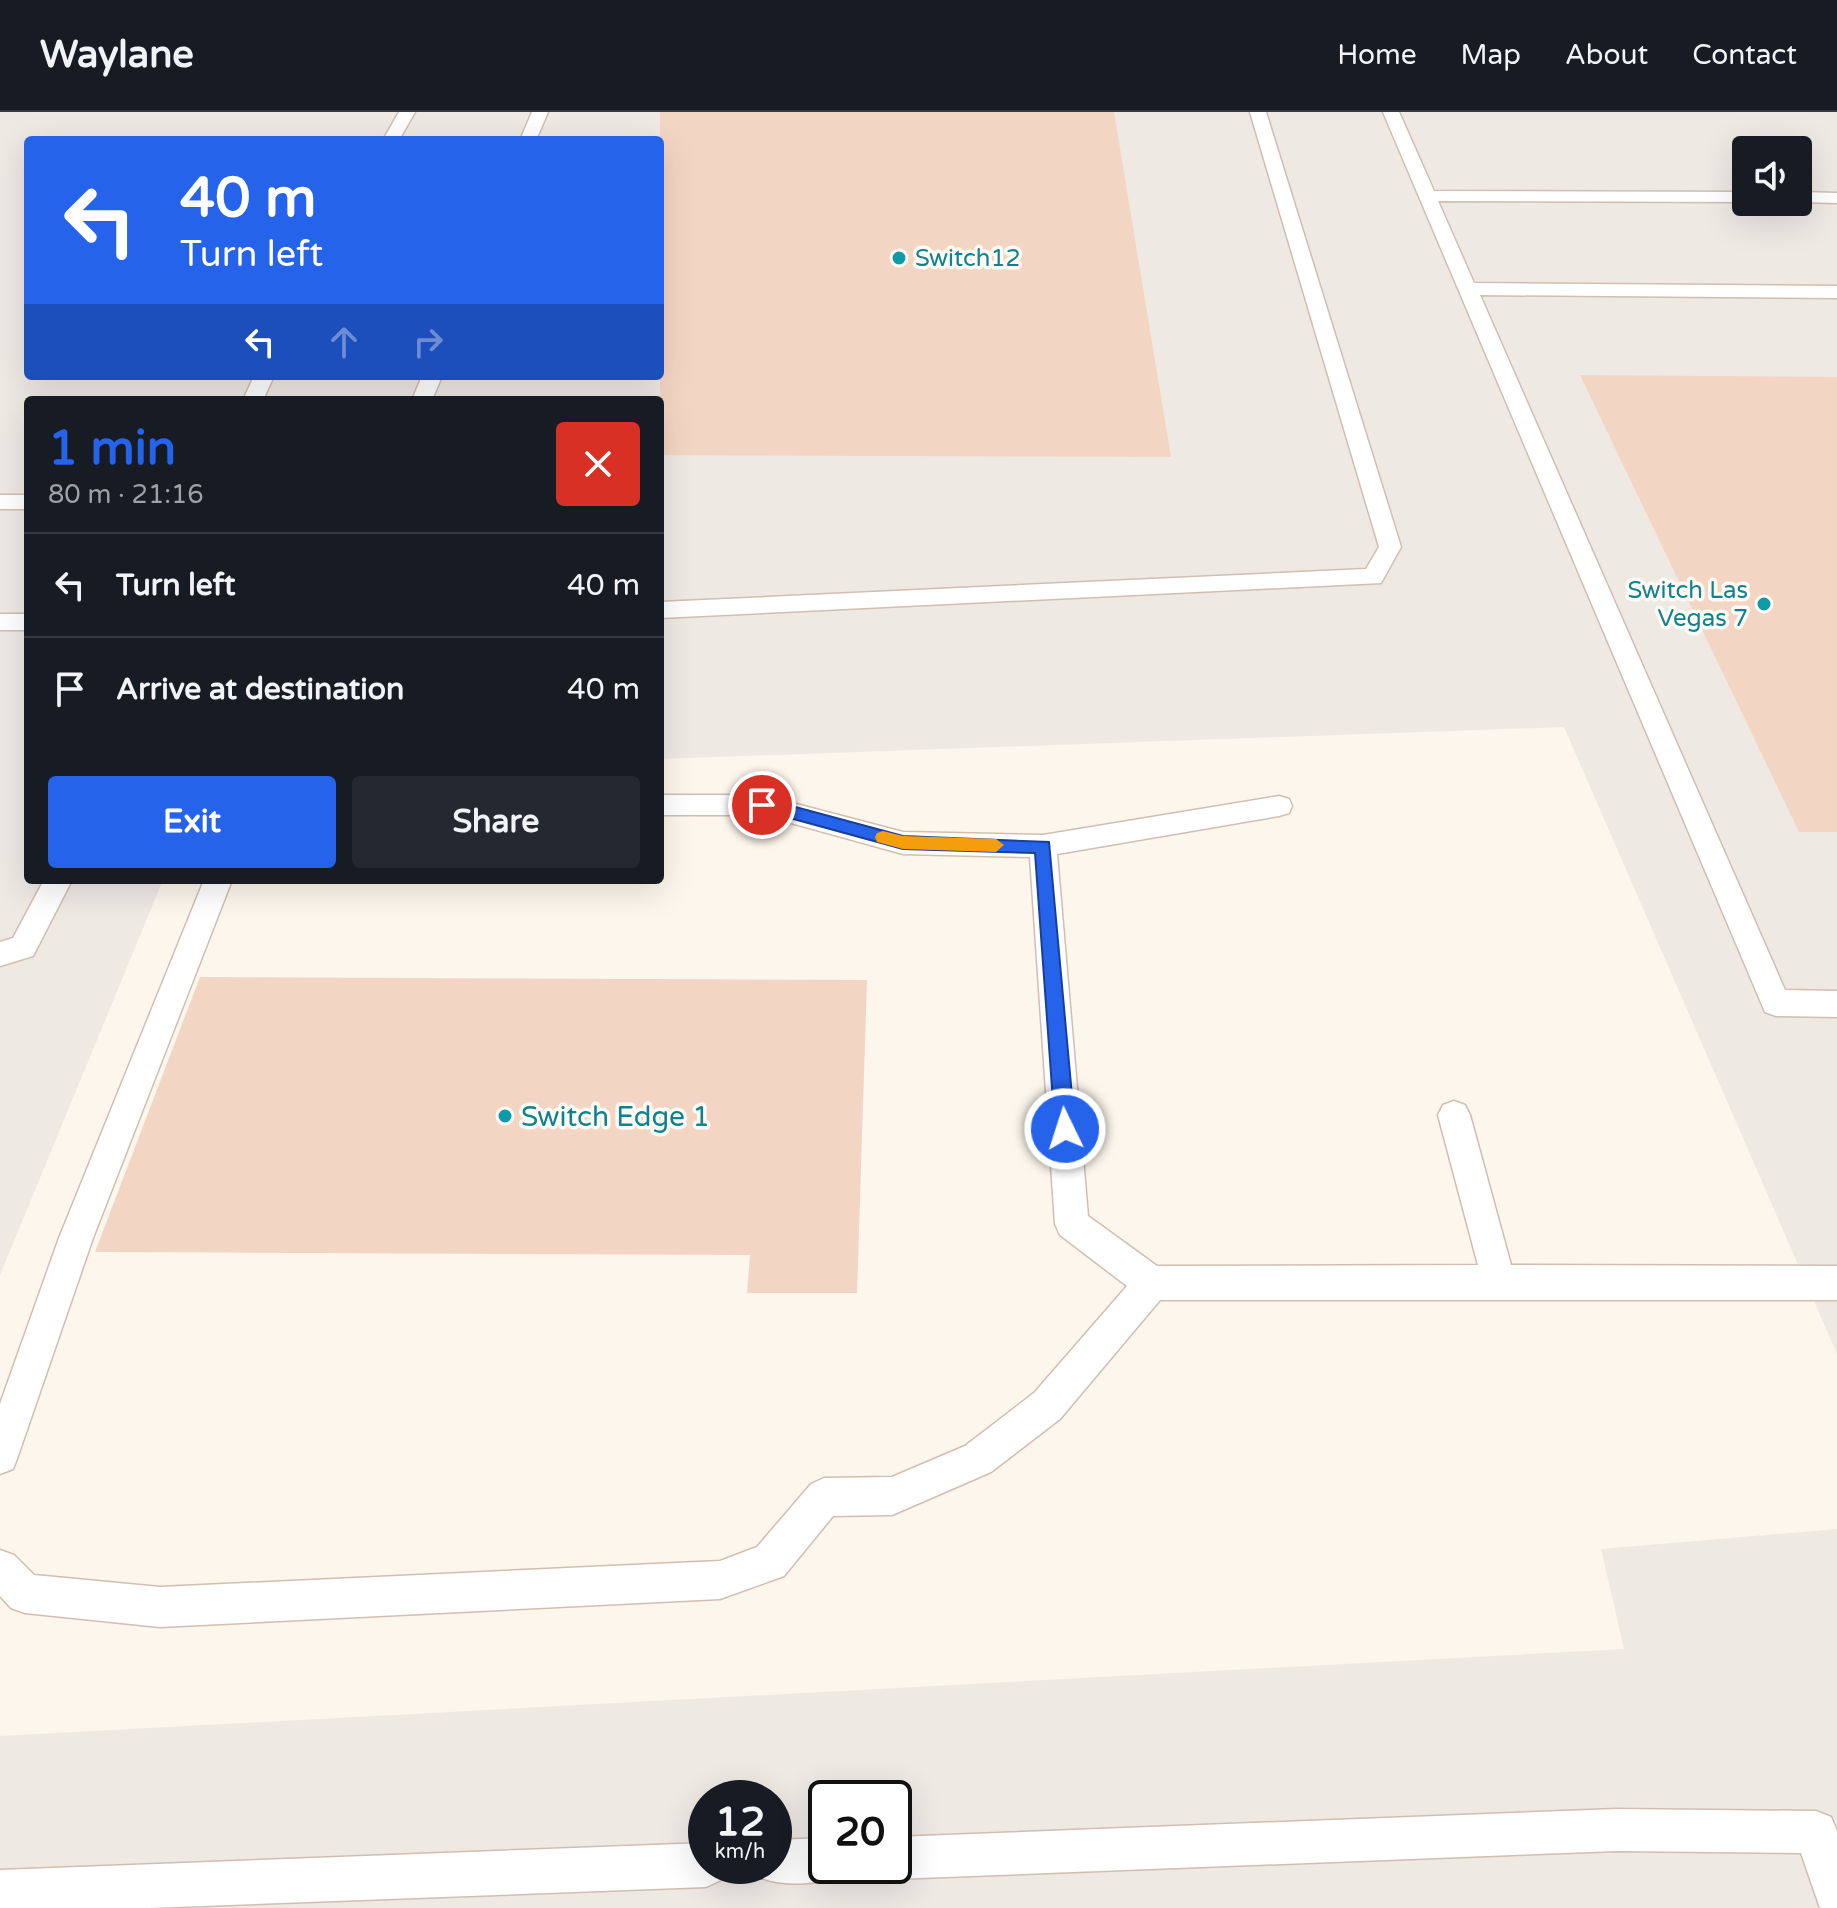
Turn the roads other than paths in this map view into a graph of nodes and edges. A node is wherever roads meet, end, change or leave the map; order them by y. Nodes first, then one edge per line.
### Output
1 (407, 112) edge
2 (540, 112) edge
3 (1258, 112) edge
4 (1391, 112) edge
5 (393, 136) edge
6 (530, 136) edge
7 (1427, 196) junction
8 (1732, 197) edge
9 (1812, 197) edge
10 (1837, 198) edge
11 (1467, 289) junction
12 (1837, 292) edge
13 (0, 502) edge
14 (24, 502) edge
15 (664, 610) edge
16 (0, 622) edge
17 (24, 622) edge
18 (664, 805) edge
19 (1279, 806) dead end
20 (1043, 846) junction
21 (56, 884) edge
22 (216, 884) edge
23 (0, 954) edge
24 (1837, 1004) edge
25 (1454, 1115) dead end
26 (1499, 1282) junction
27 (1152, 1283) junction
28 (1837, 1283) edge
29 (0, 1456) edge
30 (0, 1569) edge
31 (912, 1857) edge
32 (688, 1866) edge
33 (0, 1892) edge
34 (1837, 1896) edge

1 - 5 lane
2 - 6 lane
3 - 15 lane
4 - 7 lane
7 - 8 lane
7 - 11 lane
9 - 10 lane
11 - 12 lane
11 - 24 lane
13 - 14 lane
16 - 17 lane
18 - 20 lane
19 - 20 lane
20 - 27 lane
21 - 23 lane
22 - 29 lane
25 - 26 lane
26 - 27 lane
26 - 28 lane
27 - 30 lane
31 - 34 lane
32 - 33 lane

